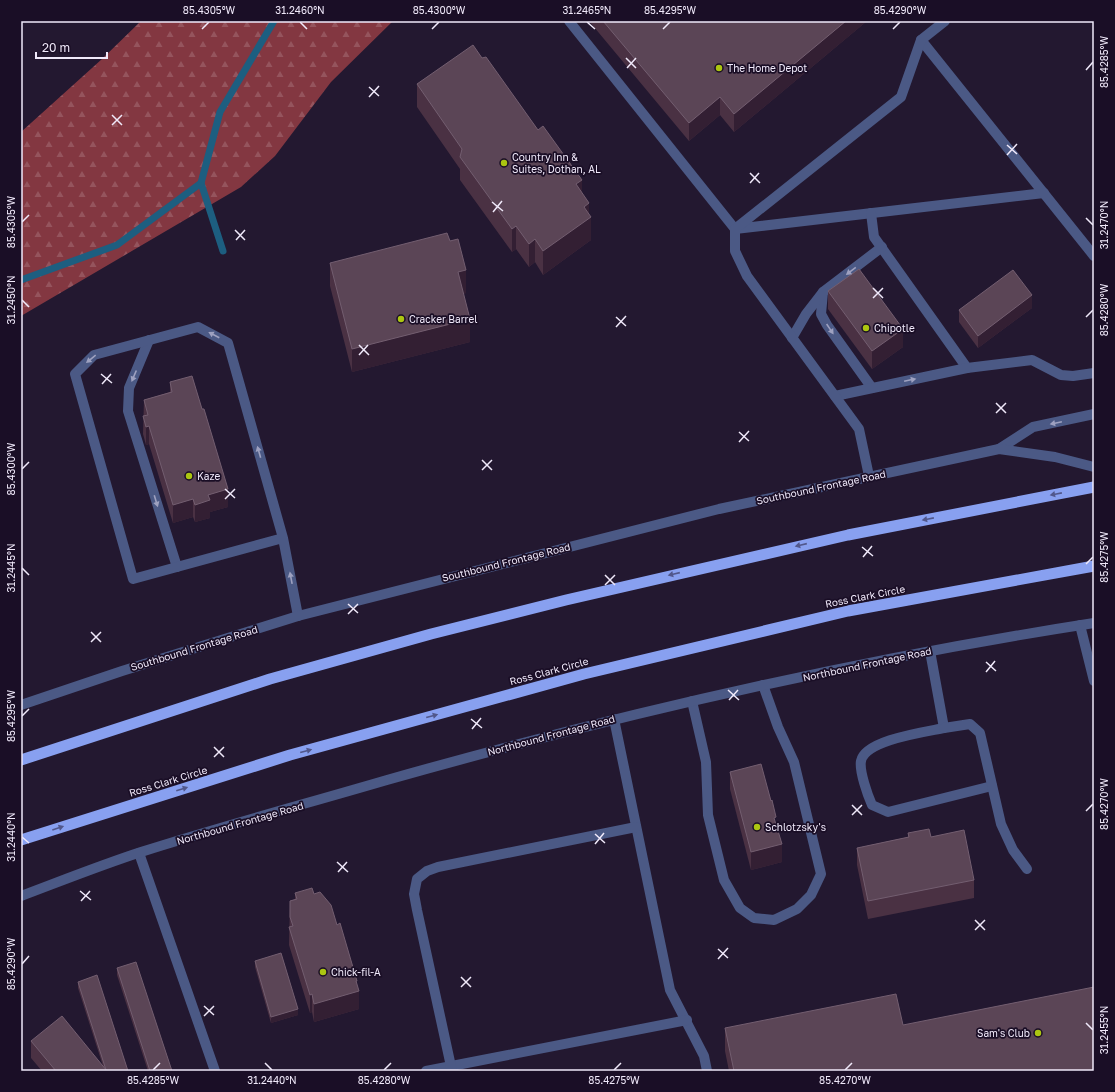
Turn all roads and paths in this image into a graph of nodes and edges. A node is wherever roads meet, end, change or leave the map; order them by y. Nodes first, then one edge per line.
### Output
1 (569, 21) edge
2 (945, 21) edge
3 (921, 40) junction
4 (1044, 193) junction
5 (872, 213) junction
6 (735, 229) junction
7 (882, 247) junction
8 (1094, 256) edge
9 (823, 292) junction
10 (792, 338) junction
11 (149, 340) junction
12 (967, 368) junction
13 (1094, 373) edge
14 (872, 388) junction
15 (835, 396) junction
16 (1094, 414) edge
17 (999, 449) junction
18 (1094, 467) edge
19 (869, 476) junction
20 (1094, 487) edge
21 (283, 538) junction
22 (1094, 566) edge
23 (177, 567) junction
24 (298, 616) junction
25 (1094, 623) edge
26 (1080, 625) junction
27 (930, 651) junction
28 (1094, 682) edge
29 (763, 685) junction
30 (692, 701) junction
31 (21, 705) edge
32 (614, 719) junction
33 (944, 728) junction
34 (21, 760) edge
35 (992, 786) junction
36 (636, 827) junction
37 (21, 840) edge
38 (139, 853) junction
39 (1027, 869) dead end
40 (21, 896) edge
41 (686, 1020) junction
42 (452, 1069) edge
43 (214, 1071) edge
44 (426, 1071) edge
45 (707, 1071) edge

1 - 6 street
2 - 3 street
3 - 4 street
3 - 6 street
4 - 5 street
4 - 8 street
5 - 6 street
5 - 7 street
6 - 10 street
7 -> 9 street
7 - 12 street
9 - 10 street
9 -> 14 street
10 - 15 street
21 -> 11 street
11 -> 23 street
11 -> 23 street
12 - 13 street
14 -> 12 street
14 - 15 street
15 - 19 street
16 -> 17 street, Southbound Frontage Road
17 - 18 street, Southbound Frontage Road
17 - 19 street, Southbound Frontage Road
19 - 24 street, Southbound Frontage Road
20 -> 34 highway
21 - 23 street
24 -> 21 street
37 -> 22 highway, Ross Clark Circle
24 - 31 street, Southbound Frontage Road
25 - 26 street, Northbound Frontage Road
26 - 27 street, Northbound Frontage Road
26 - 28 street
27 - 29 street, Northbound Frontage Road
27 - 33 street
29 - 30 street, Northbound Frontage Road
29 - 30 street
30 - 32 street, Northbound Frontage Road
32 - 36 street
32 - 38 street, Northbound Frontage Road
33 - 35 street
33 - 35 street
35 - 39 street
36 - 41 street
36 - 42 street
38 - 40 street, Northbound Frontage Road
38 - 43 street
41 - 42 street
41 - 45 street
42 - 44 street

